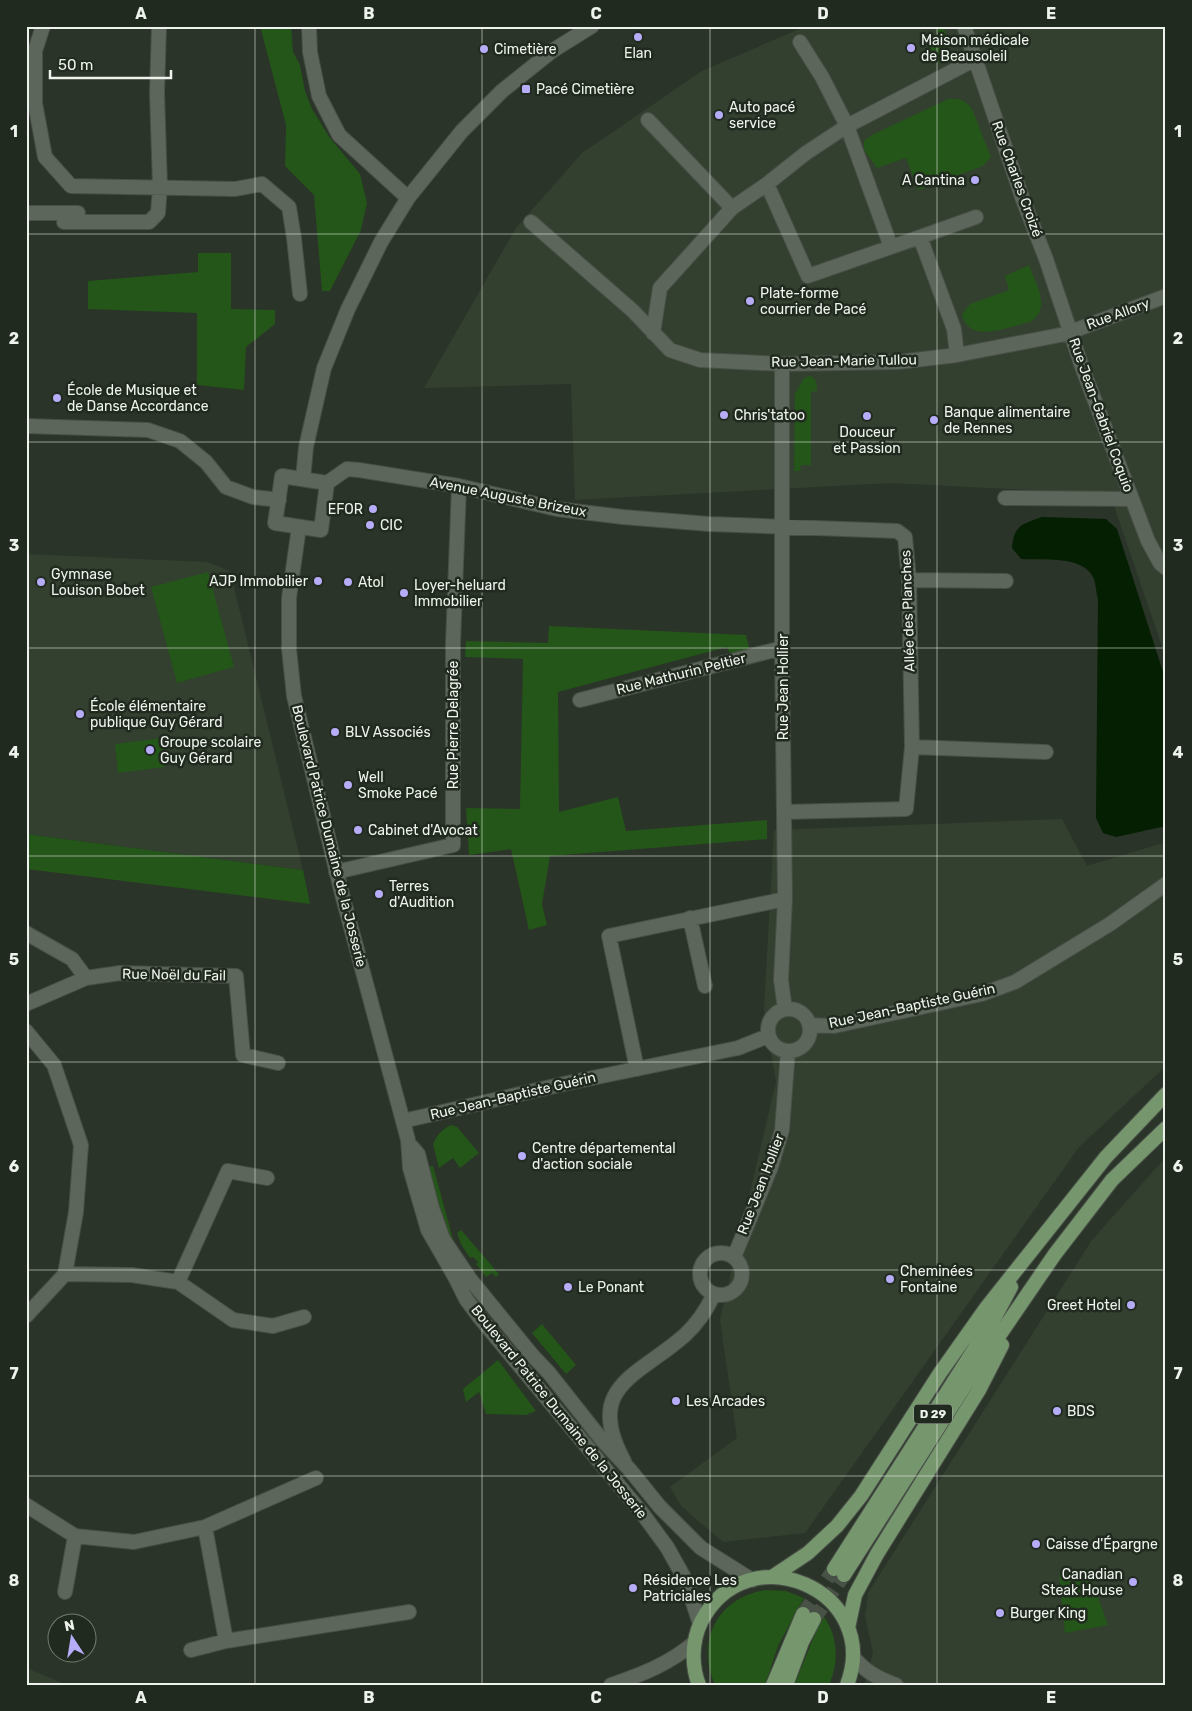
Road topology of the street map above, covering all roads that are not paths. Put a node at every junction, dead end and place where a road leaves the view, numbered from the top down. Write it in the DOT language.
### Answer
graph roads {
  1 [pos="43,26"];
  2 [pos="159,26"];
  3 [pos="309,26"];
  4 [pos="592,26"];
  5 [pos="964,26"];
  6 [pos="800,42"];
  7 [pos="974,60"];
  8 [pos="648,120"];
  9 [pos="847,126"];
  10 [pos="766,184"];
  11 [pos="160,186"];
  12 [pos="408,198"];
  13 [pos="732,208"];
  14 [pos="158,212"];
  15 [pos="26,213"];
  16 [pos="976,217"];
  17 [pos="64,222"];
  18 [pos="531,222"];
  19 [pos="920,237"];
  20 [pos="891,247"];
  21 [pos="300,294"];
  22 [pos="1166,296"];
  23 [pos="1071,331"];
  24 [pos="653,332"];
  25 [pos="957,355"];
  26 [pos="782,364"];
  27 [pos="26,426"];
  28 [pos="303,479"];
  29 [pos="327,482"];
  30 [pos="459,486"];
  31 [pos="1005,498"];
  32 [pos="1132,499"];
  33 [pos="279,500"];
  34 [pos="299,527"];
  35 [pos="784,528"];
  36 [pos="1166,568"];
  37 [pos="909,580"];
  38 [pos="1006,581"];
  39 [pos="782,648"];
  40 [pos="580,700"];
  41 [pos="912,747"];
  42 [pos="1046,752"];
  43 [pos="784,812"];
  44 [pos="336,872"];
  45 [pos="1166,884"];
  46 [pos="785,899"];
  47 [pos="690,918"];
  48 [pos="26,933"];
  49 [pos="86,978"];
  50 [pos="705,986"];
  51 [pos="26,1004"];
  52 [pos="785,1009"];
  53 [pos="809,1025"];
  54 [pos="26,1031"];
  55 [pos="768,1036"];
  56 [pos="788,1051"];
  57 [pos="278,1062"];
  58 [pos="637,1069"];
  59 [pos="1166,1094"];
  60 [pos="403,1121"];
  61 [pos="1166,1128"];
  62 [pos="408,1140"];
  63 [pos="267,1178"];
  64 [pos="1029,1256"];
  65 [pos="734,1257"];
  66 [pos="65,1274"];
  67 [pos="178,1282"];
  68 [pos="714,1294"];
  69 [pos="1024,1300"];
  70 [pos="26,1316"];
  71 [pos="304,1316"];
  72 [pos="630,1470"];
  73 [pos="316,1478"];
  74 [pos="26,1505"];
  75 [pos="205,1527"];
  76 [pos="75,1536"];
  77 [pos="772,1577"];
  78 [pos="752,1580"];
  79 [pos="65,1592"];
  80 [pos="409,1612"];
  81 [pos="700,1624"];
  82 [pos="848,1628"];
  83 [pos="226,1641"];
  84 [pos="695,1642"];
  85 [pos="191,1650"];
  86 [pos="853,1657"];
  87 [pos="611,1685"];
  88 [pos="699,1685"];
  89 [pos="773,1685"];
  90 [pos="786,1685"];
  91 [pos="847,1685"];
  92 [pos="896,1685"];
  1 -- 11 [label="street"];
  2 -- 11 [label="street"];
  3 -- 12 [label="street"];
  4 -- 12 [label="street"];
  5 -- 7 [label="street, Rue Charles Croizé"];
  6 -- 9 [label="street"];
  7 -- 9 [label="street"];
  7 -- 23 [label="street, Rue Charles Croizé"];
  8 -- 13 [label="street"];
  9 -- 10 [label="street"];
  9 -- 20 [label="street"];
  10 -- 13 [label="street"];
  10 -- 20 [label="street"];
  11 -- 14 [label="street"];
  11 -- 21 [label="street"];
  12 -- 28 [label="street"];
  13 -- 24 [label="street"];
  14 -- 15 [label="street"];
  14 -- 17 [label="street"];
  16 -- 19 [label="street"];
  18 -- 24 [label="street, Rue Jean-Marie Tullou"];
  19 -- 20 [label="street"];
  19 -- 25 [label="street"];
  22 -- 23 [label="street, Rue Allory"];
  23 -- 25 [label="street, Rue Jean-Marie Tullou"];
  23 -- 32 [label="street, Rue Jean-Gabriel Coquio"];
  24 -- 26 [label="street, Rue Jean-Marie Tullou"];
  25 -- 26 [label="street, Rue Jean-Marie Tullou"];
  26 -- 35 [label="street, Rue Jean Hollier"];
  27 -- 33 [label="street"];
  28 -- 29 [label="street"];
  28 -- 33 [label="street"];
  29 -- 30 [label="street, Avenue Auguste Brizeux"];
  29 -- 34 [label="street"];
  30 -- 35 [label="street, Avenue Auguste Brizeux"];
  30 -- 44 [label="street, Rue Pierre Delagrée"];
  31 -- 32 [label="street, Rue Jean-Gabriel Coquio"];
  32 -- 36 [label="street, Rue Jean-Gabriel Coquio"];
  33 -- 34 [label="street"];
  34 -- 44 [label="street, Boulevard Patrice Dumaine de la Josserie"];
  35 -- 37 [label="street, Allée des Planches"];
  35 -- 39 [label="street, Rue Jean Hollier"];
  37 -- 38 [label="street"];
  37 -- 41 [label="street, Allée des Planches"];
  39 -- 40 [label="street, Rue Mathurin Peltier"];
  39 -- 43 [label="street, Rue Jean Hollier"];
  41 -- 42 [label="street"];
  41 -- 43 [label="street, Allée des Planches"];
  43 -- 46 [label="street, Rue Jean Hollier"];
  44 -- 60 [label="street, Boulevard Patrice Dumaine de la Josserie"];
  45 -- 53 [label="street, Rue Jean-Baptiste Guérin"];
  46 -- 47 [label="street"];
  46 -- 52 [label="street, Rue Jean Hollier"];
  47 -- 50 [label="street"];
  47 -- 58 [label="street"];
  48 -- 49 [label="street"];
  49 -- 51 [label="street, Rue Noël du Fail"];
  49 -- 57 [label="street, Rue Noël du Fail"];
  52 -- 53 [label="street"];
  52 -- 55 [label="street"];
  53 -- 56 [label="street"];
  54 -- 66 [label="street"];
  55 -- 56 [label="street"];
  55 -- 58 [label="street, Rue Jean-Baptiste Guérin"];
  56 -- 65 [label="street, Rue Jean Hollier"];
  58 -- 60 [label="street, Rue Jean-Baptiste Guérin"];
  59 -- 64 [label="main road, D 29"];
  60 -- 62 [label="street, Boulevard Patrice Dumaine de la Josserie"];
  61 -- 69 [label="main road, D 29"];
  62 -- 72 [label="street, Boulevard Patrice Dumaine de la Josserie"];
  62 -- 81 [label="street, Boulevard Patrice Dumaine de la Josserie"];
  63 -- 67 [label="street"];
  64 -- 69 [label="main road, D 29"];
  64 -- 77 [label="main road"];
  65 -- 68 [label="street"];
  65 -- 68 [label="street"];
  66 -- 67 [label="street"];
  66 -- 70 [label="street"];
  67 -- 71 [label="street"];
  68 -- 72 [label="street"];
  69 -- 82 [label="main road"];
  72 -- 78 [label="street, Boulevard Patrice Dumaine de la Josserie"];
  73 -- 75 [label="street"];
  74 -- 76 [label="street"];
  75 -- 76 [label="street"];
  75 -- 83 [label="street"];
  76 -- 79 [label="street"];
  77 -- 78 [label="main road"];
  77 -- 82 [label="main road"];
  78 -- 81 [label="main road"];
  80 -- 83 [label="street"];
  81 -- 84 [label="main road"];
  82 -- 86 [label="main road"];
  83 -- 85 [label="street"];
  84 -- 87 [label="street"];
  84 -- 88 [label="main road"];
  86 -- 91 [label="main road"];
  86 -- 92 [label="street"];
  89 -- 90 [label="main road"];
}
